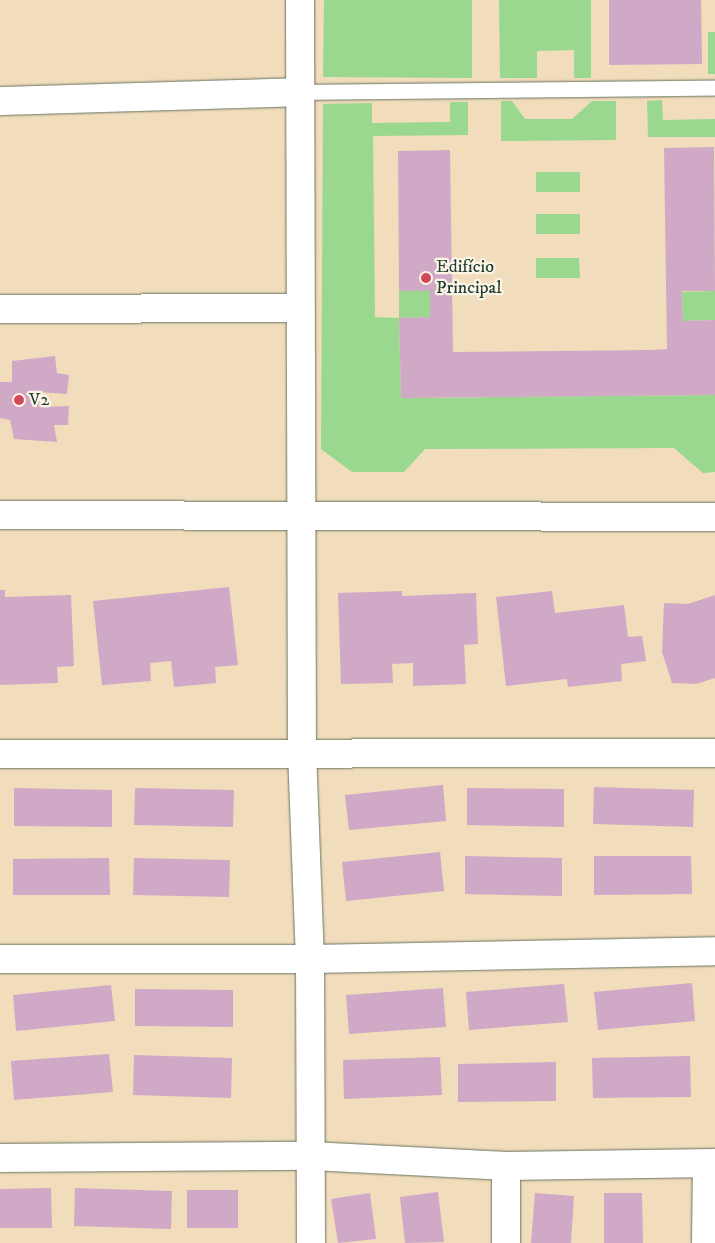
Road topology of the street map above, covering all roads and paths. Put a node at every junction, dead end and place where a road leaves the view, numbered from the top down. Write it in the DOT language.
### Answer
graph roads {
  1 [pos="300,0"];
  2 [pos="715,88"];
  3 [pos="300,92"];
  4 [pos="0,102"];
  5 [pos="300,308"];
  6 [pos="0,309"];
  7 [pos="0,515"];
  8 [pos="301,515"];
  9 [pos="715,517"];
  10 [pos="302,752"];
  11 [pos="715,753"];
  12 [pos="0,754"];
  13 [pos="715,951"];
  14 [pos="0,959"];
  15 [pos="310,959"];
  16 [pos="312,1156"];
  17 [pos="0,1158"];
  18 [pos="711,1163"];
  19 [pos="506,1166"];
  20 [pos="311,1243"];
  21 [pos="506,1243"];
  22 [pos="706,1243"];
  1 -- 3 [label="street"];
  2 -- 3 [label="lane"];
  3 -- 4 [label="street"];
  3 -- 5 [label="street"];
  5 -- 6 [label="street"];
  5 -- 8 [label="street"];
  7 -- 8 [label="street"];
  8 -- 9 [label="street"];
  8 -- 10 [label="street"];
  10 -- 11 [label="street"];
  10 -- 12 [label="street"];
  10 -- 15 [label="street"];
  13 -- 15 [label="street"];
  14 -- 15 [label="street"];
  15 -- 16 [label="street"];
  16 -- 17 [label="street"];
  16 -- 19 [label="street"];
  16 -- 20 [label="street"];
  18 -- 19 [label="street"];
  18 -- 22 [label="street"];
  19 -- 21 [label="street"];
}
